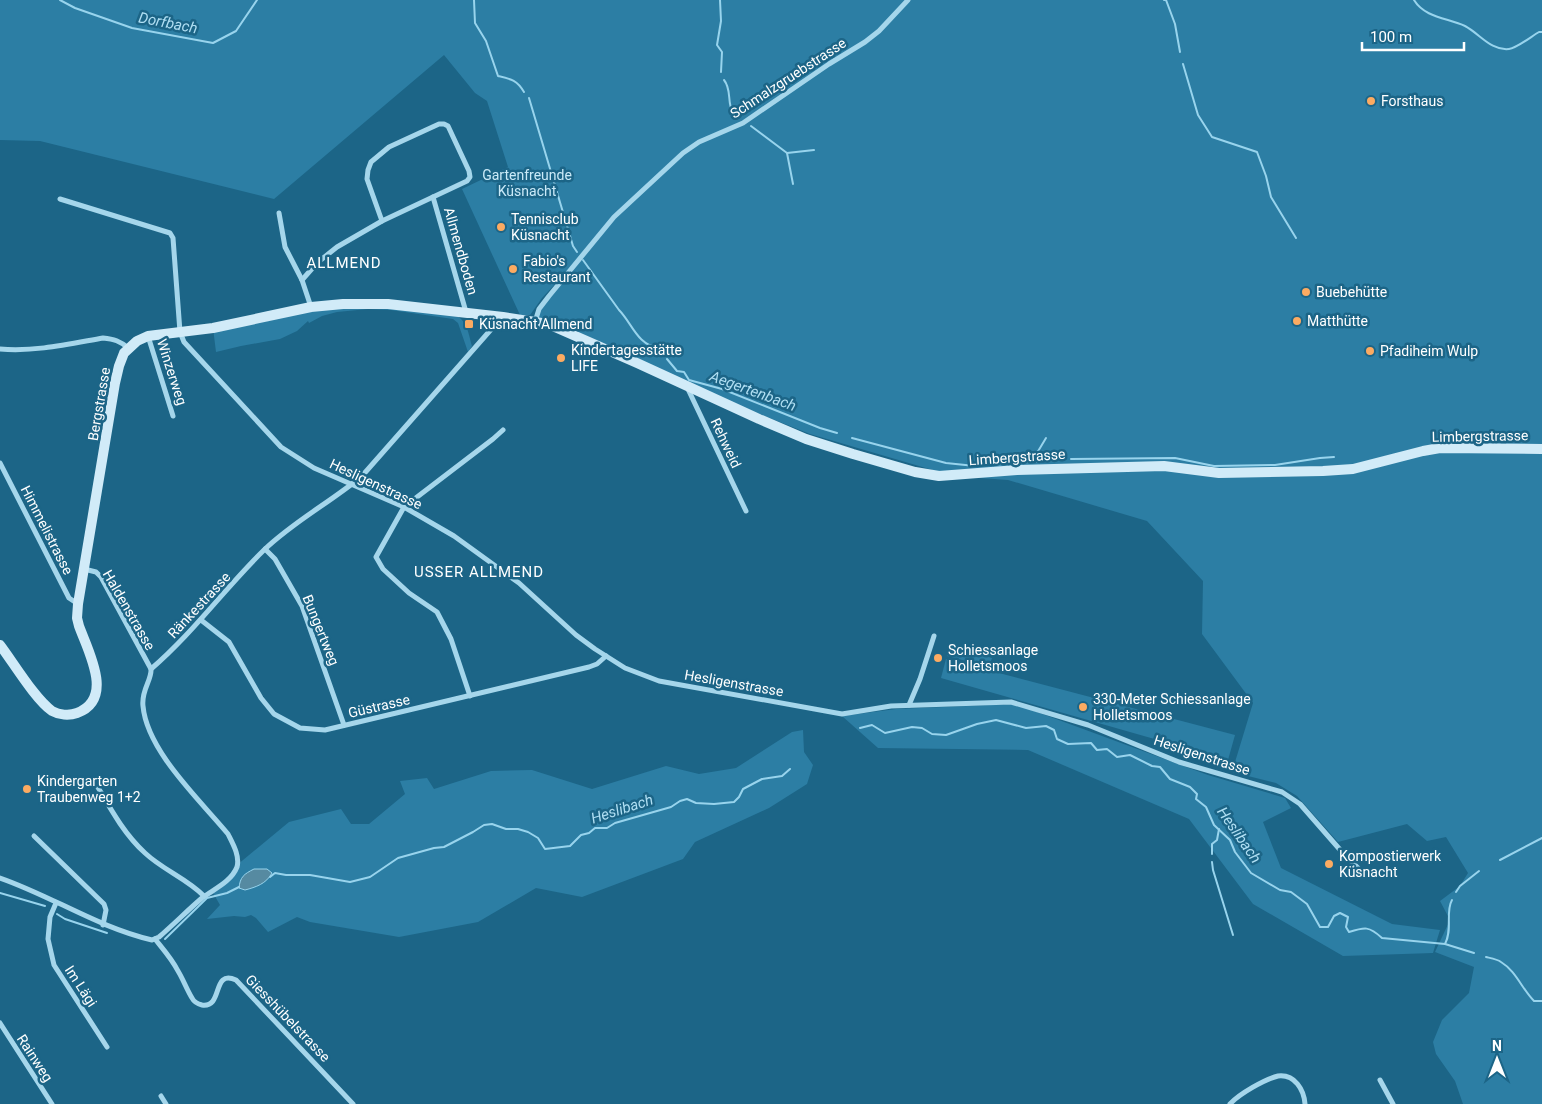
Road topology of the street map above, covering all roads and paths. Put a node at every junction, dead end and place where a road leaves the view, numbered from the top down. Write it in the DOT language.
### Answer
graph roads {
  1 [pos="908,0"];
  2 [pos="433,197"];
  3 [pos="60,199"];
  4 [pos="279,213"];
  5 [pos="382,221"];
  6 [pos="302,280"];
  7 [pos="311,307"];
  8 [pos="466,312"];
  9 [pos="503,317"];
  10 [pos="535,322"];
  11 [pos="180,332"];
  12 [pos="148,336"];
  13 [pos="128,348"];
  14 [pos="0,350"];
  15 [pos="686,385"];
  16 [pos="173,416"];
  17 [pos="503,430"];
  18 [pos="1542,449"];
  19 [pos="0,463"];
  20 [pos="353,484"];
  21 [pos="404,507"];
  22 [pos="746,511"];
  23 [pos="265,549"];
  24 [pos="84,569"];
  25 [pos="78,604"];
  26 [pos="201,620"];
  27 [pos="934,636"];
  28 [pos="0,644"];
  29 [pos="606,656"];
  30 [pos="151,669"];
  31 [pos="470,696"];
  32 [pos="909,705"];
  33 [pos="344,725"];
  34 [pos="96,784"];
  35 [pos="34,836"];
  36 [pos="1358,868"];
  37 [pos="0,878"];
  38 [pos="204,896"];
  39 [pos="56,903"];
  40 [pos="103,924"];
  41 [pos="155,939"];
  42 [pos="0,1023"];
  43 [pos="108,1047"];
  44 [pos="1380,1080"];
  45 [pos="161,1096"];
  46 [pos="52,1104"];
  47 [pos="166,1104"];
  48 [pos="353,1104"];
  49 [pos="1230,1104"];
  50 [pos="1305,1104"];
  51 [pos="1393,1104"];
  1 -- 10 [label="street, Schmalzgruebstrasse"];
  2 -- 5 [label="street, Allmendboden"];
  2 -- 5 [label="street, Allmendboden"];
  2 -- 8 [label="street, Allmendboden"];
  3 -- 11 [label="street"];
  4 -- 6 [label="street"];
  5 -- 6 [label="street, Allmendboden"];
  6 -- 7 [label="street"];
  7 -- 8 [label="street"];
  7 -- 11 [label="street"];
  8 -- 9 [label="street"];
  9 -- 10 [label="street, Limbergstrasse"];
  9 -- 20 [label="street, Ränkestrasse"];
  10 -- 15 [label="street, Limbergstrasse"];
  11 -- 12 [label="street"];
  11 -- 20 [label="street, Hesligenstrasse"];
  12 -- 13 [label="street"];
  12 -- 16 [label="street, Winzerweg"];
  13 -- 14 [label="street"];
  13 -- 24 [label="street, Bergstrasse"];
  15 -- 18 [label="street, Limbergstrasse"];
  15 -- 22 [label="street, Rehweid"];
  17 -- 21 [label="street"];
  19 -- 25 [label="street, Himmelistrasse"];
  20 -- 21 [label="street, Hesligenstrasse"];
  20 -- 23 [label="street, Ränkestrasse"];
  21 -- 29 [label="street, Hesligenstrasse"];
  21 -- 31 [label="street"];
  23 -- 26 [label="street, Ränkestrasse"];
  23 -- 33 [label="street, Bungertweg"];
  24 -- 25 [label="street, Bergstrasse"];
  24 -- 30 [label="street, Haldenstrasse"];
  25 -- 28 [label="street, Bergstrasse"];
  26 -- 30 [label="street, Ränkestrasse"];
  26 -- 33 [label="street, Güstrasse"];
  27 -- 32 [label="street"];
  29 -- 31 [label="street, Güstrasse"];
  29 -- 32 [label="street, Hesligenstrasse"];
  30 -- 38 [label="street"];
  31 -- 33 [label="street, Güstrasse"];
  32 -- 36 [label="street, Hesligenstrasse"];
  34 -- 38 [label="street"];
  35 -- 40 [label="street"];
  37 -- 39 [label="street"];
  38 -- 41 [label="street"];
  39 -- 40 [label="street"];
  39 -- 43 [label="street, Im Lägi"];
  40 -- 41 [label="street"];
  41 -- 48 [label="street, Giesshübelstrasse"];
  42 -- 46 [label="street, Rainweg"];
  44 -- 51 [label="street"];
  45 -- 47 [label="street"];
  49 -- 50 [label="street"];
}
